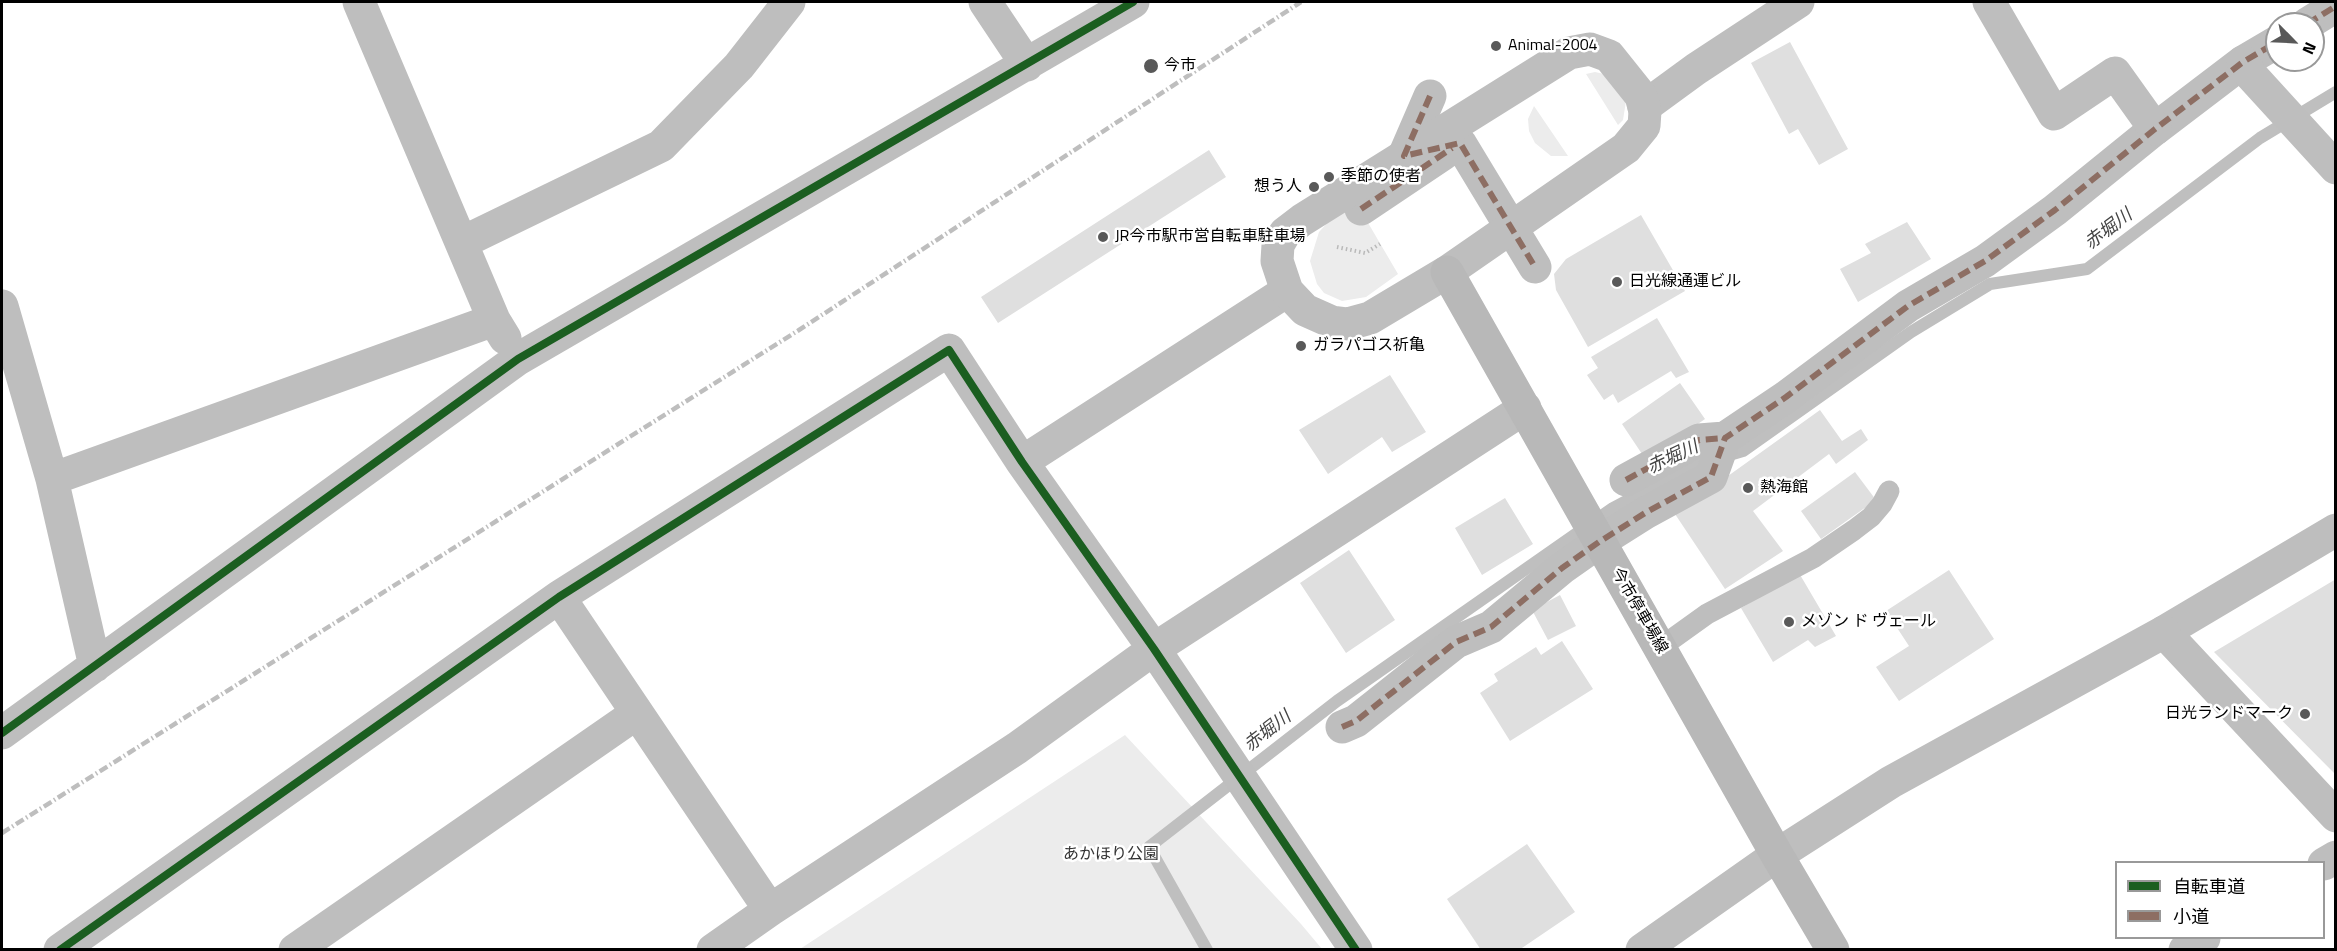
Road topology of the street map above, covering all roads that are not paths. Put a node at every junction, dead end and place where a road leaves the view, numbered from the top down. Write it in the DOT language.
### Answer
graph roads {
  1 [pos="359,2"];
  2 [pos="789,2"];
  3 [pos="986,2"];
  4 [pos="1133,2"];
  5 [pos="1798,2"];
  6 [pos="1989,2"];
  7 [pos="1761,14"];
  8 [pos="2265,49"];
  9 [pos="2243,62"];
  10 [pos="1027,65"];
  11 [pos="1430,96"];
  12 [pos="1644,107"];
  13 [pos="2155,129"];
  14 [pos="1460,143"];
  15 [pos="1404,156"];
  16 [pos="2336,168"];
  17 [pos="1361,209"];
  18 [pos="1511,227"];
  19 [pos="463,242"];
  20 [pos="1535,267"];
  21 [pos="1447,272"];
  22 [pos="1287,291"];
  23 [pos="2,306"];
  24 [pos="494,320"];
  25 [pos="518,359"];
  26 [pos="1525,408"];
  27 [pos="1724,439"];
  28 [pos="1022,462"];
  29 [pos="52,479"];
  30 [pos="1626,480"];
  31 [pos="1889,491"];
  32 [pos="2336,530"];
  33 [pos="1599,540"];
  34 [pos="559,597"];
  35 [pos="2164,632"];
  36 [pos="1661,647"];
  37 [pos="1154,649"];
  38 [pos="95,666"];
  39 [pos="638,713"];
  40 [pos="1342,727"];
  41 [pos="2,733"];
  42 [pos="2336,816"];
  43 [pos="1777,855"];
  44 [pos="770,910"];
  45 [pos="2202,939"];
  46 [pos="60,950"];
  47 [pos="295,950"];
  48 [pos="713,950"];
  49 [pos="1356,950"];
  50 [pos="1642,950"];
  51 [pos="1833,950"];
  52 [pos="2185,950"];
  1 -- 19 [label="street"];
  2 -- 19 [label="street"];
  3 -- 10 [label="street"];
  4 -- 10 [label="street"];
  5 -- 7 [label="street"];
  6 -- 13 [label="street"];
  7 -- 12 [label="street"];
  8 -- 9 [label="street"];
  9 -- 13 [label="street"];
  9 -- 16 [label="street"];
  10 -- 25 [label="street"];
  11 -- 15 [label="street"];
  12 -- 15 [label="street"];
  12 -- 18 [label="street"];
  13 -- 27 [label="street"];
  14 -- 15 [label="street"];
  14 -- 17 [label="street"];
  14 -- 18 [label="street"];
  15 -- 22 [label="street"];
  18 -- 20 [label="street"];
  18 -- 21 [label="street"];
  19 -- 24 [label="street"];
  21 -- 22 [label="street"];
  21 -- 26 [label="main road, 今市停車場線"];
  22 -- 28 [label="street"];
  23 -- 29 [label="street"];
  24 -- 25 [label="street"];
  24 -- 29 [label="street"];
  25 -- 38 [label="street"];
  26 -- 33 [label="main road, 今市停車場線"];
  26 -- 37 [label="street"];
  27 -- 30 [label="street"];
  27 -- 33 [label="street"];
  28 -- 34 [label="street"];
  28 -- 37 [label="street"];
  29 -- 38 [label="street"];
  31 -- 36 [label="lane"];
  32 -- 35 [label="street"];
  33 -- 36 [label="main road, 今市停車場線"];
  33 -- 40 [label="street"];
  34 -- 39 [label="street"];
  34 -- 46 [label="street"];
  35 -- 42 [label="street"];
  35 -- 43 [label="street"];
  36 -- 43 [label="main road, 今市停車場線"];
  37 -- 44 [label="street"];
  37 -- 49 [label="street"];
  38 -- 41 [label="street"];
  39 -- 44 [label="street"];
  39 -- 47 [label="street"];
  43 -- 50 [label="street"];
  43 -- 51 [label="main road, 今市停車場線"];
  44 -- 48 [label="street"];
  45 -- 52 [label="street"];
}
